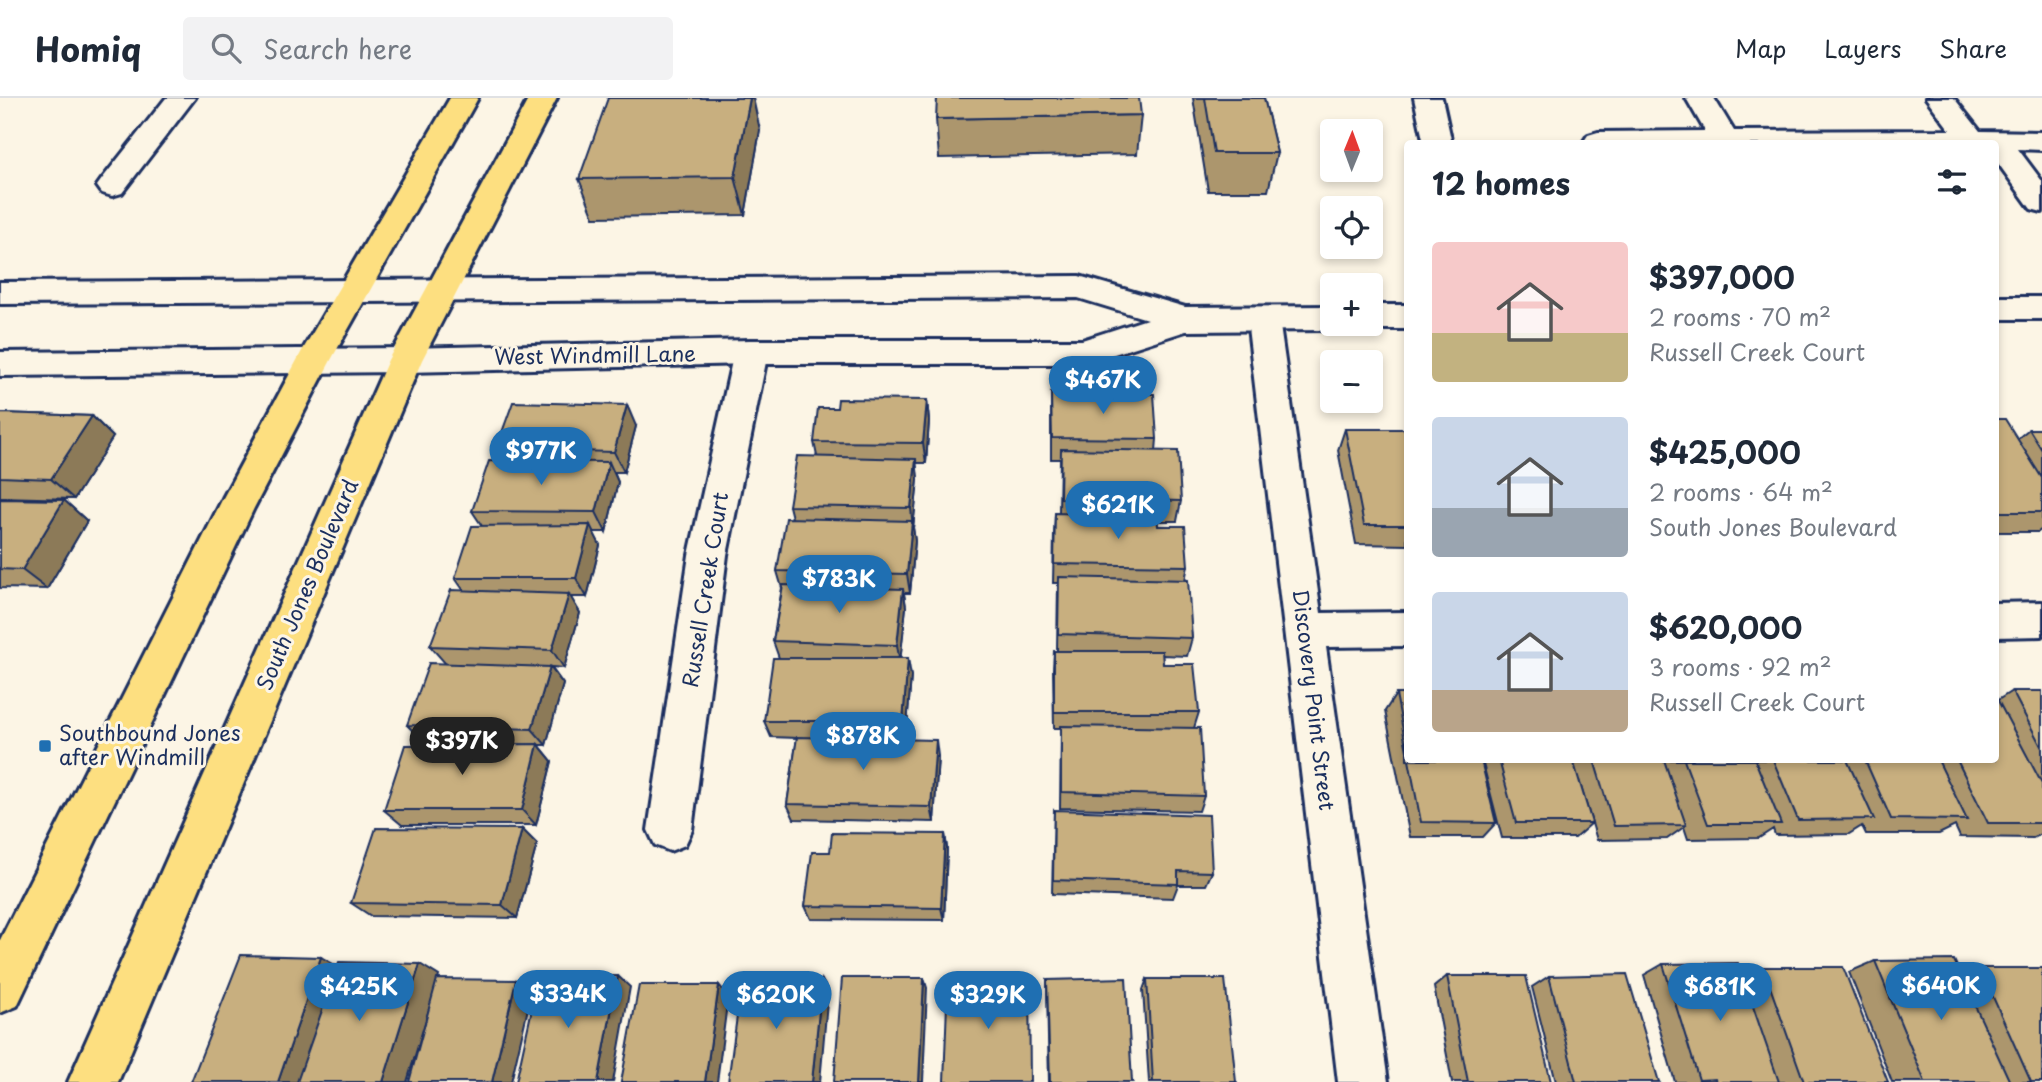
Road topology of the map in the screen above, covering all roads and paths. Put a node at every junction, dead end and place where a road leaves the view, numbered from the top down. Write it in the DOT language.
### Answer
graph roads {
  1 [pos="181,98"];
  2 [pos="464,98"];
  3 [pos="543,98"];
  4 [pos="1428,98"];
  5 [pos="1700,98"];
  6 [pos="1940,98"];
  7 [pos="1437,140"];
  8 [pos="1725,140"];
  9 [pos="1984,140"];
  10 [pos="1999,140"];
  11 [pos="2042,141"];
  12 [pos="1999,156"];
  13 [pos="112,186"];
  14 [pos="2042,202"];
  15 [pos="355,289"];
  16 [pos="441,290"];
  17 [pos="0,293"];
  18 [pos="2042,308"];
  19 [pos="1999,309"];
  20 [pos="1383,317"];
  21 [pos="1404,317"];
  22 [pos="1320,318"];
  23 [pos="1185,319"];
  24 [pos="1263,319"];
  25 [pos="751,352"];
  26 [pos="313,360"];
  27 [pos="405,360"];
  28 [pos="0,364"];
  29 [pos="2042,619"];
  30 [pos="1999,620"];
  31 [pos="1404,629"];
  32 [pos="1304,630"];
  33 [pos="670,830"];
  34 [pos="0,989"];
  35 [pos="93,1082"];
  36 [pos="1363,1082"];
  1 -- 13 [label="street"];
  2 -- 15 [label="main road"];
  3 -- 16 [label="main road, South Jones Boulevard"];
  4 -- 7 [label="street"];
  5 -- 8 [label="street"];
  6 -- 9 [label="street"];
  8 -- 9 [label="street"];
  10 -- 11 [label="street"];
  12 -- 14 [label="street"];
  15 -- 16 [label="street, West Windmill Lane"];
  15 -- 17 [label="street, West Windmill Lane"];
  15 -- 26 [label="main road"];
  16 -- 23 [label="street, West Windmill Lane"];
  16 -- 27 [label="main road, South Jones Boulevard"];
  18 -- 19 [label="street"];
  20 -- 21 [label="street"];
  22 -- 24 [label="street, West Windmill Lane"];
  23 -- 24 [label="street, West Windmill Lane"];
  23 -- 25 [label="street, West Windmill Lane"];
  24 -- 32 [label="street, Discovery Point Street"];
  25 -- 27 [label="street, West Windmill Lane"];
  25 -- 33 [label="street, Russell Creek Court"];
  26 -- 27 [label="street, West Windmill Lane"];
  26 -- 28 [label="street, West Windmill Lane"];
  26 -- 34 [label="main road"];
  27 -- 35 [label="main road, South Jones Boulevard"];
  29 -- 30 [label="street"];
  31 -- 32 [label="street"];
  32 -- 36 [label="street, Discovery Point Street"];
}
